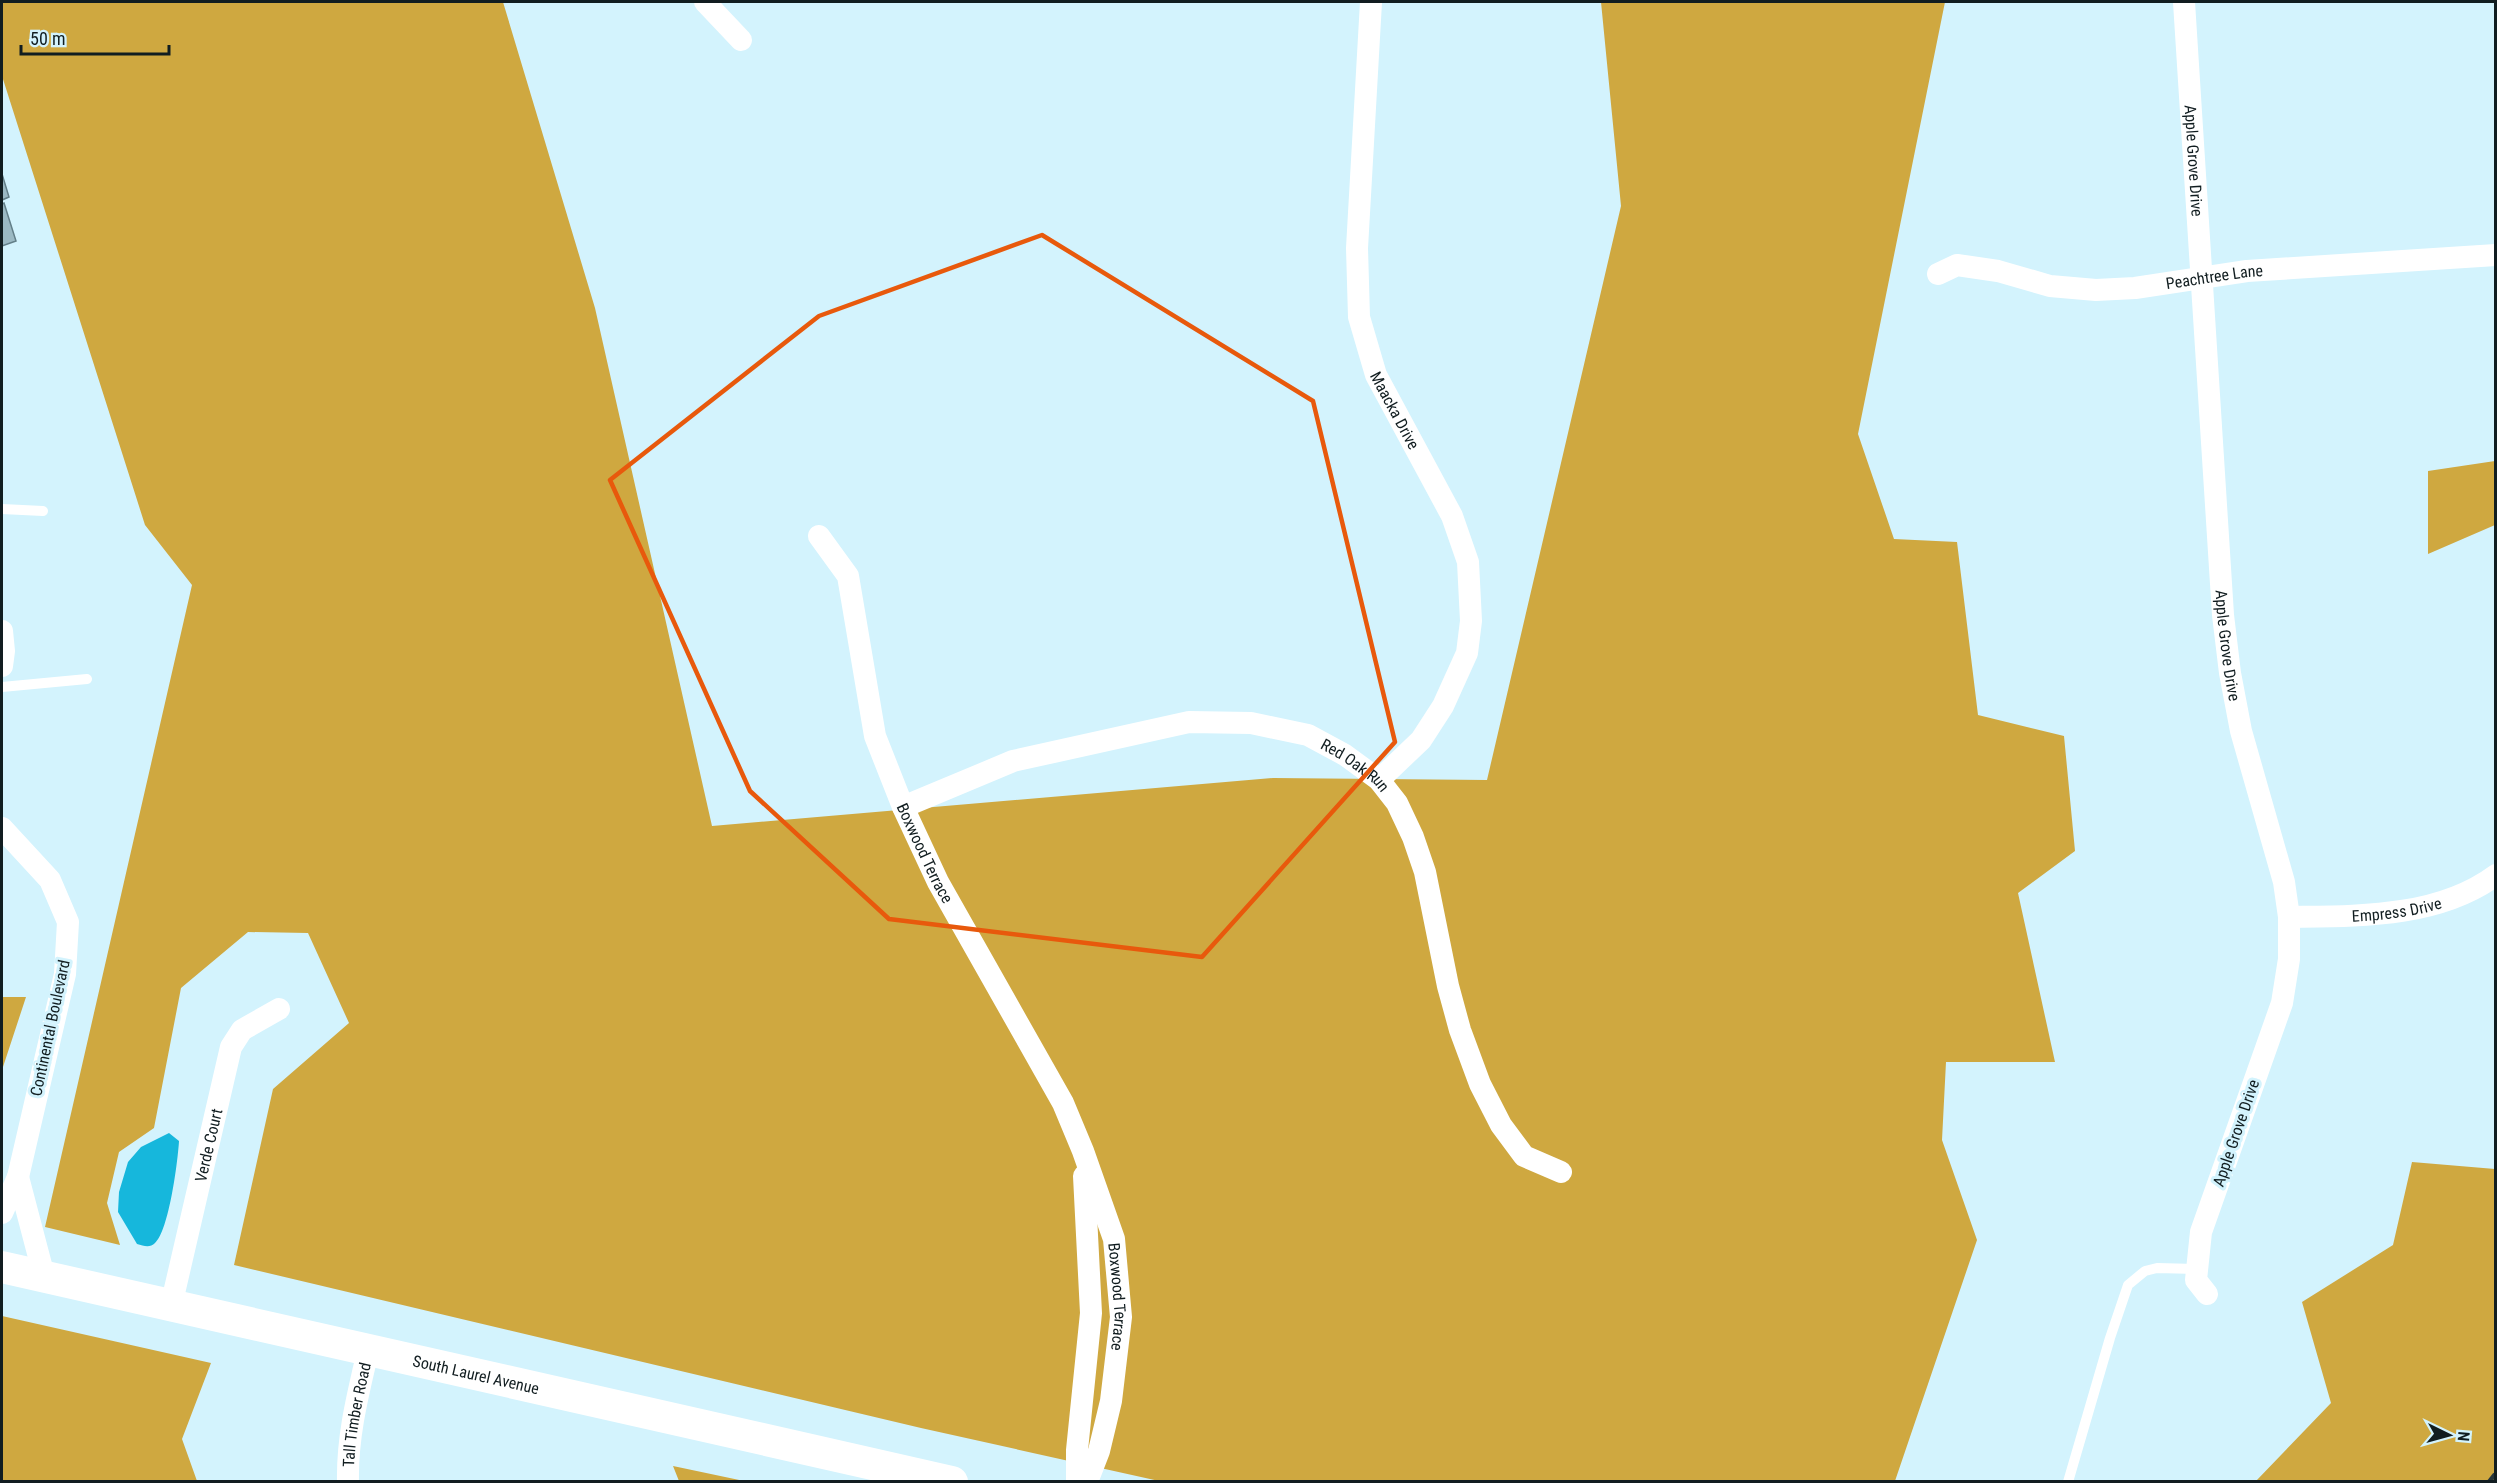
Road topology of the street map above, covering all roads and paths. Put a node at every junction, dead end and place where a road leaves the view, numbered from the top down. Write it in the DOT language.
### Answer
graph roads {
  1 [pos="705,2"];
  2 [pos="1371,2"];
  3 [pos="2184,2"];
  4 [pos="741,40"];
  5 [pos="2496,255"];
  6 [pos="1938,274"];
  7 [pos="2202,278"];
  8 [pos="2,509"];
  9 [pos="43,511"];
  10 [pos="819,536"];
  11 [pos="2,631"];
  12 [pos="2,666"];
  13 [pos="87,680"];
  14 [pos="2,687"];
  15 [pos="1379,780"];
  16 [pos="903,807"];
  17 [pos="2,828"];
  18 [pos="2496,875"];
  19 [pos="2289,917"];
  20 [pos="279,1009"];
  21 [pos="1083,1151"];
  22 [pos="1561,1172"];
  23 [pos="18,1177"];
  24 [pos="2,1213"];
  25 [pos="2,1266"];
  26 [pos="2196,1269"];
  27 [pos="44,1276"];
  28 [pos="2207,1294"];
  29 [pos="171,1306"];
  30 [pos="368,1351"];
  31 [pos="348,1482"];
  32 [pos="952,1482"];
  33 [pos="1077,1482"];
  34 [pos="1087,1482"];
  35 [pos="2068,1482"];
  1 -- 4 [label="street"];
  2 -- 15 [label="street, Maacka Drive"];
  3 -- 7 [label="street, Apple Grove Drive"];
  5 -- 7 [label="street, Peachtree Lane"];
  6 -- 7 [label="street, Peachtree Lane"];
  7 -- 19 [label="street, Apple Grove Drive"];
  8 -- 9 [label="lane"];
  10 -- 16 [label="street, Boxwood Terrace"];
  11 -- 12 [label="street"];
  13 -- 14 [label="lane"];
  15 -- 16 [label="street, Red Oak Run"];
  15 -- 22 [label="street, Red Oak Run"];
  16 -- 21 [label="street, Boxwood Terrace"];
  17 -- 23 [label="street, Continental Boulevard"];
  18 -- 19 [label="street, Empress Drive"];
  19 -- 26 [label="street, Apple Grove Drive"];
  20 -- 29 [label="street, Verde Court"];
  21 -- 33 [label="street, Boxwood Terrace"];
  21 -- 34 [label="street, Boxwood Terrace"];
  23 -- 24 [label="street, Continental Boulevard"];
  23 -- 27 [label="street, Continental Boulevard"];
  25 -- 27 [label="main road, South Laurel Avenue"];
  26 -- 28 [label="street"];
  26 -- 35 [label="lane"];
  27 -- 29 [label="main road, South Laurel Avenue"];
  29 -- 30 [label="main road, South Laurel Avenue"];
  30 -- 31 [label="street, Tall Timber Road"];
  30 -- 32 [label="main road, South Laurel Avenue"];
}
